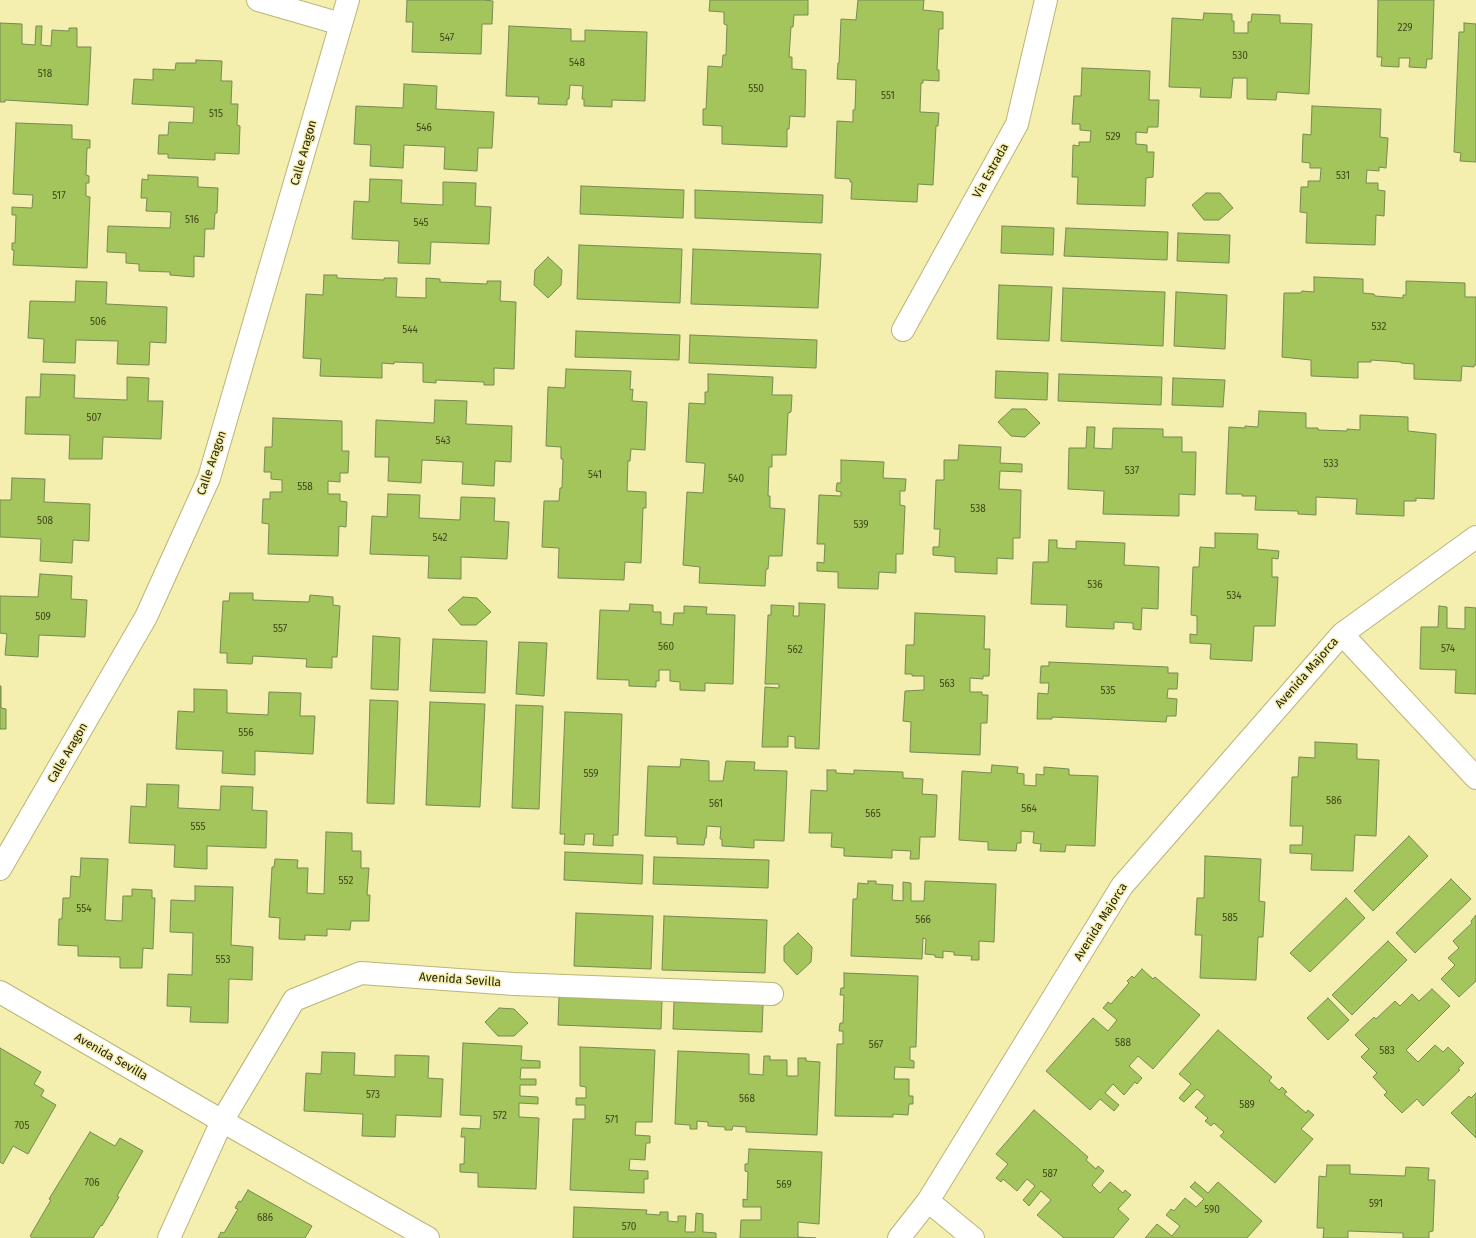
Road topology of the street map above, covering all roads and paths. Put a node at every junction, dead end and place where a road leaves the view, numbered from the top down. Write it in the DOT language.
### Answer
graph roads {
  1 [pos="258,0"];
  2 [pos="348,0"];
  3 [pos="1046,0"];
  4 [pos="341,24"];
  5 [pos="903,330"];
  6 [pos="1476,536"];
  7 [pos="1342,634"];
  8 [pos="1476,778"];
  9 [pos="0,869"];
  10 [pos="0,992"];
  11 [pos="772,994"];
  12 [pos="222,1121"];
  13 [pos="928,1201"];
  14 [pos="169,1238"];
  15 [pos="428,1238"];
  16 [pos="899,1238"];
  17 [pos="973,1238"];
  1 -- 4 [label="street"];
  2 -- 4 [label="street, Calle Aragon"];
  3 -- 5 [label="street, Via Estrada"];
  4 -- 9 [label="street, Calle Aragon"];
  6 -- 7 [label="street, Avenida Majorca"];
  7 -- 8 [label="street, Avenida Majorca"];
  7 -- 13 [label="street, Avenida Majorca"];
  10 -- 12 [label="street, Avenida Sevilla"];
  11 -- 12 [label="street, Avenida Sevilla"];
  12 -- 14 [label="street, Avenida Sevilla"];
  12 -- 15 [label="street, Avenida Sevilla"];
  13 -- 16 [label="street, Avenida Majorca"];
  13 -- 17 [label="street"];
}
